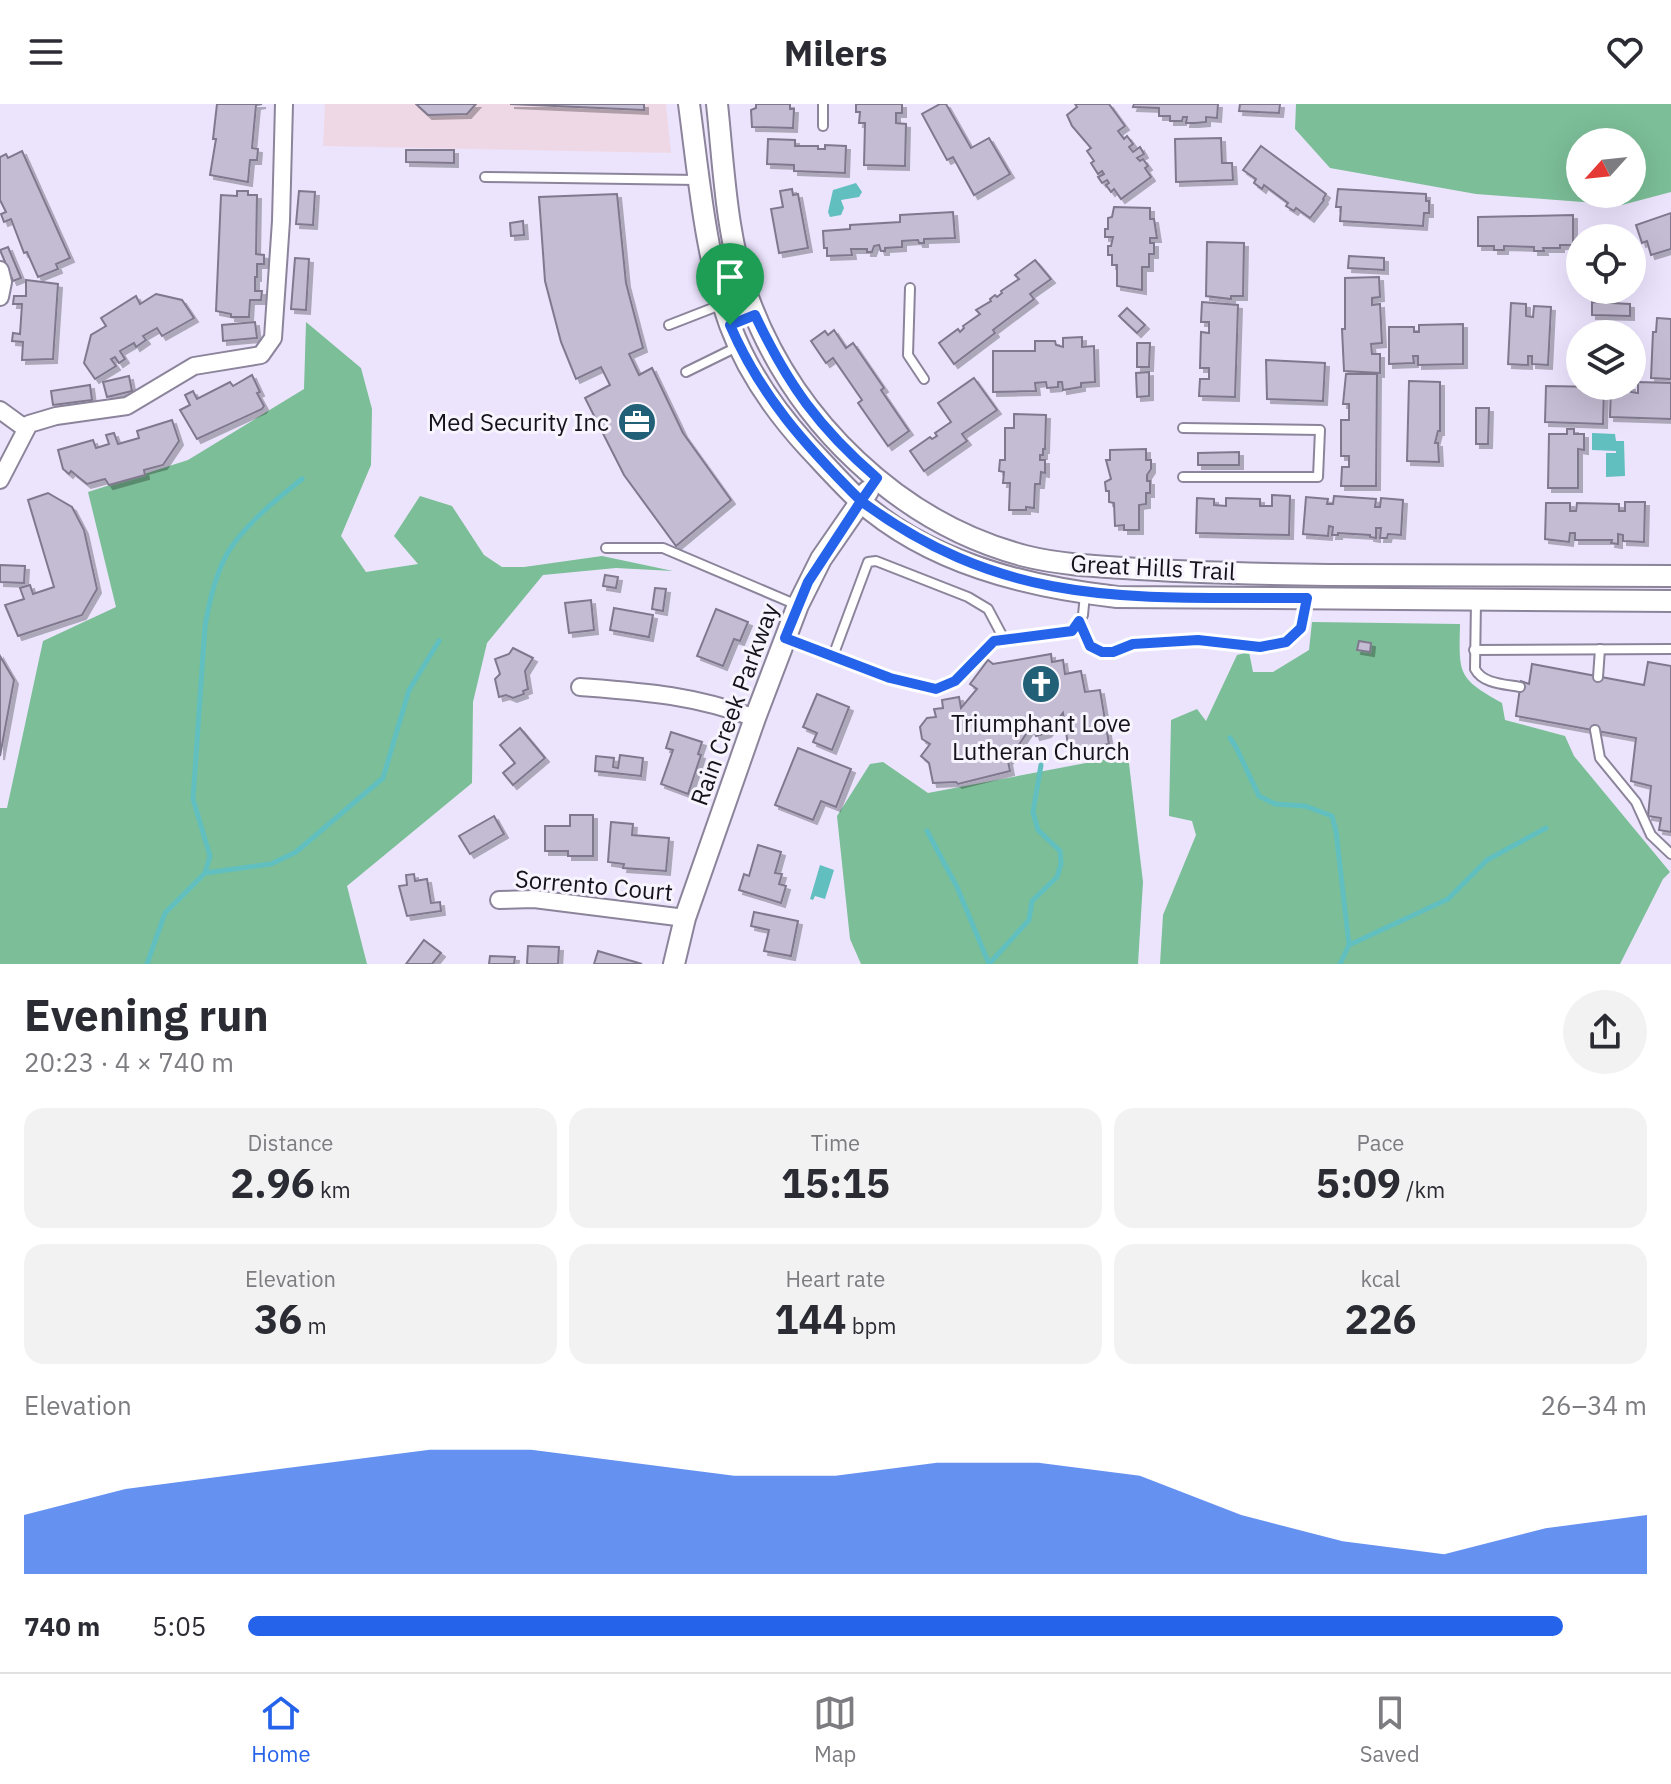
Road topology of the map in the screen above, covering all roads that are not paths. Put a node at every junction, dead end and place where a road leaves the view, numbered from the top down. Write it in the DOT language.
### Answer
graph roads {
  1 [pos="284,104"];
  2 [pos="689,104"];
  3 [pos="717,104"];
  4 [pos="823,104"];
  5 [pos="823,126"];
  6 [pos="485,177"];
  7 [pos="699,180"];
  8 [pos="0,270"];
  9 [pos="910,288"];
  10 [pos="0,297"];
  11 [pos="724,304"];
  12 [pos="755,315"];
  13 [pos="669,325"];
  14 [pos="730,325"];
  15 [pos="739,346"];
  16 [pos="686,372"];
  17 [pos="924,379"];
  18 [pos="0,410"];
  19 [pos="1183,428"];
  20 [pos="26,429"];
  21 [pos="1183,477"];
  22 [pos="877,478"];
  23 [pos="0,480"];
  24 [pos="861,501"];
  25 [pos="606,548"];
  26 [pos="1671,576"];
  27 [pos="1085,593"];
  28 [pos="1307,598"];
  29 [pos="1476,599"];
  30 [pos="1671,601"];
  31 [pos="798,605"];
  32 [pos="1079,621"];
  33 [pos="785,638"];
  34 [pos="1004,639"];
  35 [pos="1600,649"];
  36 [pos="1671,649"];
  37 [pos="1474,650"];
  38 [pos="833,656"];
  39 [pos="1598,677"];
  40 [pos="580,687"];
  41 [pos="1520,687"];
  42 [pos="755,718"];
  43 [pos="1595,730"];
  44 [pos="1671,854"];
  45 [pos="499,900"];
  46 [pos="685,918"];
  47 [pos="674,964"];
  1 -- 20 [label="street"];
  2 -- 7 [label="street, Great Hills Trail"];
  3 -- 12 [label="street, Great Hills Trail"];
  4 -- 5 [label="lane"];
  6 -- 7 [label="lane"];
  7 -- 11 [label="street, Great Hills Trail"];
  8 -- 10 [label="street"];
  9 -- 17 [label="lane"];
  11 -- 13 [label="lane"];
  11 -- 14 [label="street, Great Hills Trail"];
  12 -- 14 [label="street"];
  12 -- 22 [label="street, Great Hills Trail"];
  14 -- 15 [label="street, Great Hills Trail"];
  15 -- 16 [label="lane"];
  15 -- 24 [label="street, Great Hills Trail"];
  18 -- 20 [label="street"];
  19 -- 21 [label="lane"];
  20 -- 23 [label="street"];
  22 -- 24 [label="street, Rain Creek Parkway"];
  22 -- 26 [label="street, Great Hills Trail"];
  24 -- 27 [label="street, Great Hills Trail"];
  24 -- 31 [label="street, Rain Creek Parkway"];
  25 -- 31 [label="lane"];
  27 -- 28 [label="street, Great Hills Trail"];
  27 -- 32 [label="lane"];
  28 -- 29 [label="street, Great Hills Trail"];
  28 -- 32 [label="lane"];
  29 -- 30 [label="street, Great Hills Trail"];
  29 -- 37 [label="lane"];
  31 -- 33 [label="street, Rain Creek Parkway"];
  32 -- 34 [label="lane"];
  33 -- 38 [label="lane"];
  33 -- 42 [label="street, Rain Creek Parkway"];
  34 -- 38 [label="lane"];
  34 -- 38 [label="lane"];
  35 -- 36 [label="lane"];
  35 -- 37 [label="lane"];
  35 -- 39 [label="lane"];
  37 -- 41 [label="lane"];
  40 -- 42 [label="street"];
  42 -- 46 [label="street, Rain Creek Parkway"];
  43 -- 44 [label="lane"];
  45 -- 46 [label="street, Sorrento Court"];
  46 -- 47 [label="street, Rain Creek Parkway"];
}
